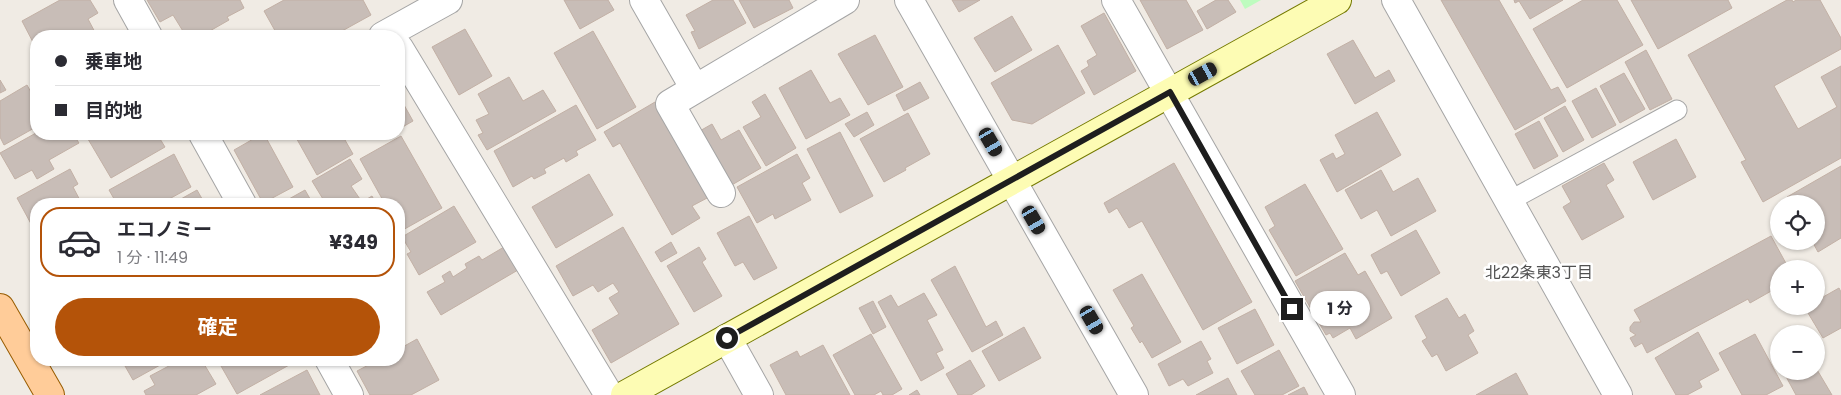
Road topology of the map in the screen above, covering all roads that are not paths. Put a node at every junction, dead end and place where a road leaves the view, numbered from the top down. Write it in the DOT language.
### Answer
graph roads {
  1 [pos="128,0"];
  2 [pos="448,0"];
  3 [pos="644,0"];
  4 [pos="845,0"];
  5 [pos="909,0"];
  6 [pos="1116,0"];
  7 [pos="1337,0"];
  8 [pos="1396,0"];
  9 [pos="145,30"];
  10 [pos="403,30"];
  11 [pos="405,61"];
  12 [pos="695,89"];
  13 [pos="1170,92"];
  14 [pos="1677,110"];
  15 [pos="209,140"];
  16 [pos="1012,180"];
  17 [pos="721,193"];
  18 [pos="239,198"];
  19 [pos="1508,201"];
  20 [pos="0,308"];
  21 [pos="727,338"];
  22 [pos="30,360"];
  23 [pos="33,366"];
  24 [pos="333,366"];
  25 [pos="1126,392"];
  26 [pos="50,395"];
  27 [pos="349,395"];
  28 [pos="609,395"];
  29 [pos="625,395"];
  30 [pos="759,395"];
  31 [pos="1341,395"];
  32 [pos="1618,395"];
  1 -- 9 [label="street"];
  2 -- 10 [label="street"];
  3 -- 12 [label="street"];
  4 -- 12 [label="street"];
  5 -- 16 [label="street"];
  6 -- 13 [label="street"];
  7 -- 13 [label="street"];
  8 -- 19 [label="street"];
  11 -- 28 [label="street"];
  12 -- 17 [label="street"];
  13 -- 16 [label="street"];
  13 -- 31 [label="street"];
  14 -- 19 [label="lane"];
  15 -- 18 [label="street"];
  16 -- 21 [label="street"];
  16 -- 25 [label="street"];
  19 -- 32 [label="street"];
  20 -- 22 [label="main road"];
  21 -- 29 [label="street"];
  21 -- 30 [label="street"];
  23 -- 26 [label="main road"];
  24 -- 27 [label="street"];
}
